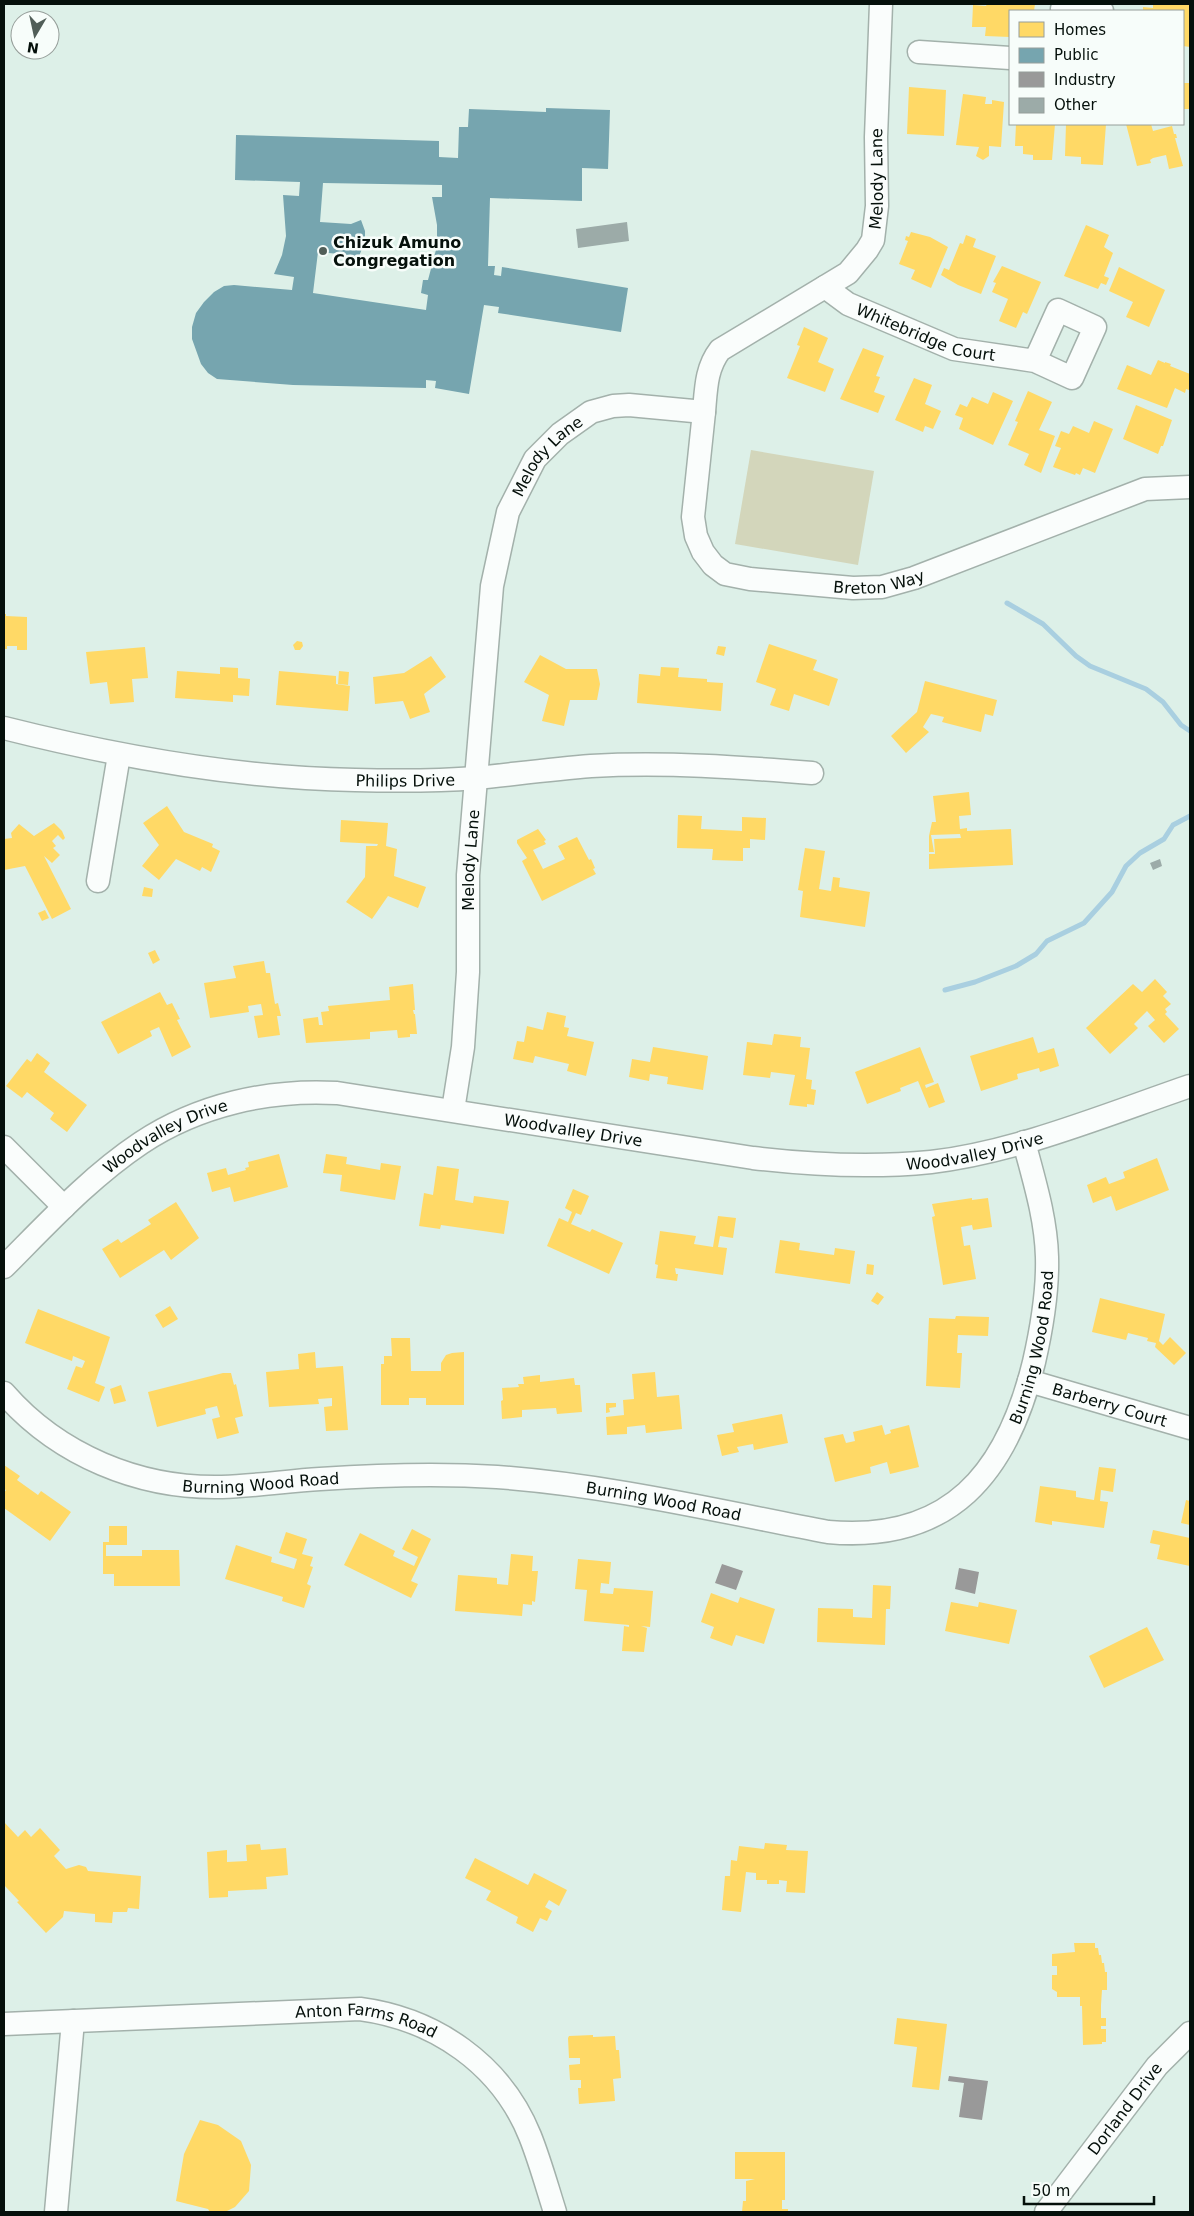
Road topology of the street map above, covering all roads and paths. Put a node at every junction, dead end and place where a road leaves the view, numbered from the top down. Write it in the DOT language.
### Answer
graph roads {
  1 [pos="881,4"];
  2 [pos="1062,8"];
  3 [pos="1089,10"];
  4 [pos="919,52"];
  5 [pos="1009,58"];
  6 [pos="825,287"];
  7 [pos="1036,361"];
  8 [pos="704,412"];
  9 [pos="1190,487"];
  10 [pos="4,728"];
  11 [pos="119,755"];
  12 [pos="812,773"];
  13 [pos="476,778"];
  14 [pos="98,881"];
  15 [pos="1190,1086"];
  16 [pos="453,1110"];
  17 [pos="1024,1142"];
  18 [pos="4,1147"];
  19 [pos="64,1208"];
  20 [pos="4,1268"];
  21 [pos="1029,1381"];
  22 [pos="4,1393"];
  23 [pos="1190,1428"];
  24 [pos="73,2021"];
  25 [pos="4,2024"];
  26 [pos="1190,2033"];
  27 [pos="56,2212"];
  28 [pos="555,2212"];
  29 [pos="1046,2212"];
  1 -- 6 [label="street, Melody Lane"];
  2 -- 3 [label="street"];
  4 -- 5 [label="street"];
  6 -- 7 [label="street, Whitebridge Court"];
  6 -- 8 [label="street, Melody Lane"];
  8 -- 9 [label="street, Breton Way"];
  8 -- 13 [label="street, Melody Lane"];
  10 -- 11 [label="street, Philips Drive"];
  11 -- 13 [label="street, Philips Drive"];
  11 -- 14 [label="street"];
  12 -- 13 [label="street, Philips Drive"];
  13 -- 16 [label="street, Melody Lane"];
  15 -- 17 [label="street, Woodvalley Drive"];
  16 -- 17 [label="street, Woodvalley Drive"];
  16 -- 19 [label="street, Woodvalley Drive"];
  17 -- 21 [label="street, Burning Wood Road"];
  18 -- 19 [label="street"];
  19 -- 20 [label="street, Woodvalley Drive"];
  21 -- 22 [label="street, Burning Wood Road"];
  21 -- 23 [label="street, Barberry Court"];
  24 -- 25 [label="street, Anton Farms Road"];
  24 -- 27 [label="street"];
  24 -- 28 [label="street, Anton Farms Road"];
  26 -- 29 [label="street, Dorland Drive"];
}
